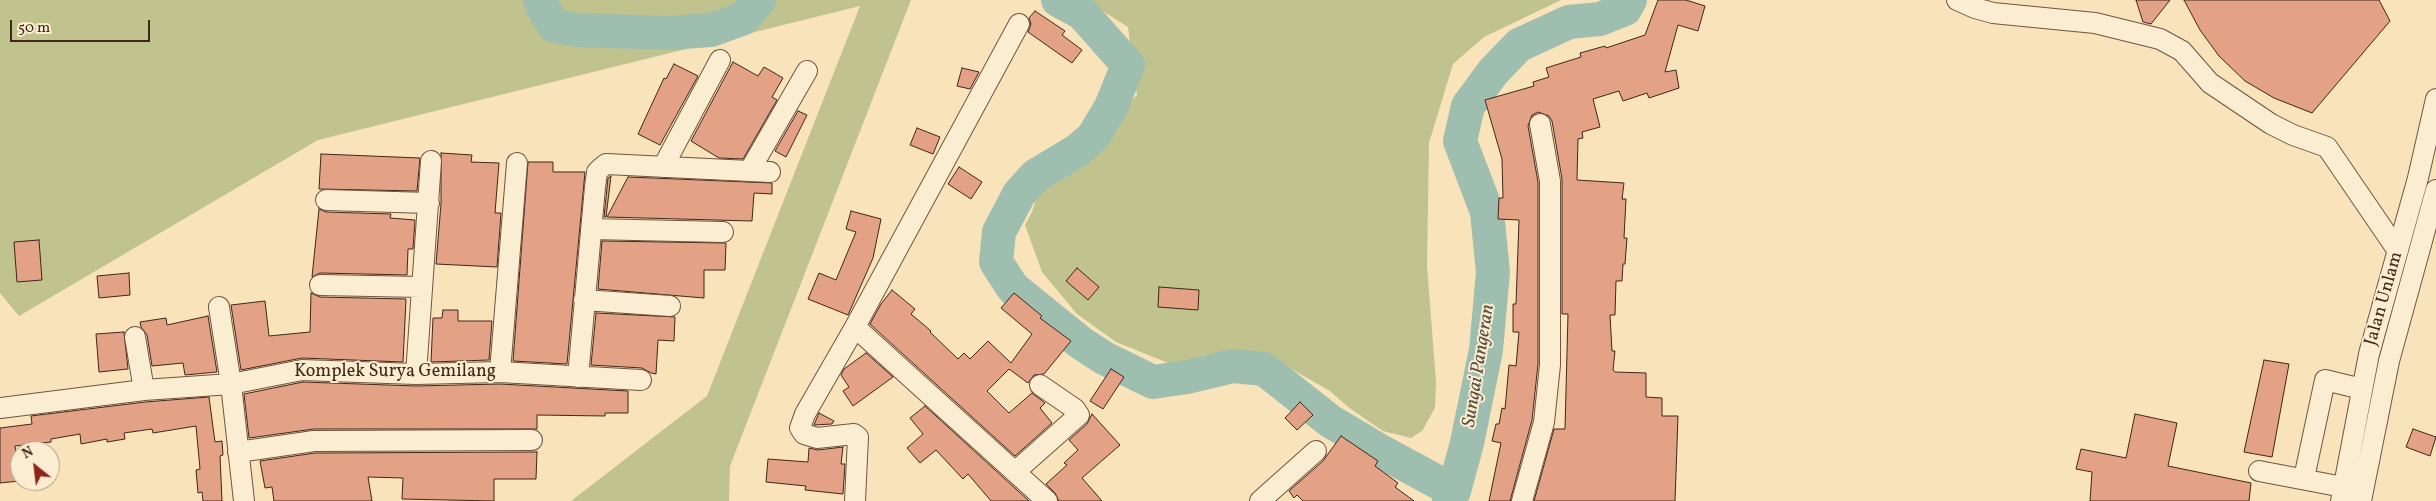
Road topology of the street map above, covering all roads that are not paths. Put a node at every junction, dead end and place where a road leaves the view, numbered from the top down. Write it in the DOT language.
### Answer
graph roads {
  1 [pos="1957,0"];
  2 [pos="1019,24"];
  3 [pos="720,60"];
  4 [pos="808,70"];
  5 [pos="2436,99"];
  6 [pos="1540,124"];
  7 [pos="432,161"];
  8 [pos="517,163"];
  9 [pos="662,168"];
  10 [pos="750,170"];
  11 [pos="770,172"];
  12 [pos="2436,190"];
  13 [pos="326,200"];
  14 [pos="429,203"];
  15 [pos="591,229"];
  16 [pos="723,232"];
  17 [pos="2398,251"];
  18 [pos="320,285"];
  19 [pos="422,287"];
  20 [pos="584,300"];
  21 [pos="670,306"];
  22 [pos="219,307"];
  23 [pos="855,327"];
  24 [pos="135,337"];
  25 [pos="500,372"];
  26 [pos="416,374"];
  27 [pos="578,376"];
  28 [pos="642,380"];
  29 [pos="232,384"];
  30 [pos="1040,385"];
  31 [pos="2362,389"];
  32 [pos="144,390"];
  33 [pos="0,408"];
  34 [pos="532,440"];
  35 [pos="1316,451"];
  36 [pos="238,452"];
  37 [pos="1016,471"];
  38 [pos="2259,471"];
  39 [pos="2304,478"];
  40 [pos="2342,494"];
  41 [pos="244,501"];
  42 [pos="855,501"];
  43 [pos="1047,501"];
  44 [pos="1260,501"];
  45 [pos="1522,501"];
  46 [pos="2361,501"];
  1 -- 17 [label="street"];
  2 -- 23 [label="street"];
  3 -- 9 [label="street"];
  4 -- 10 [label="street"];
  5 -- 17 [label="street, Jalan Unlam"];
  6 -- 45 [label="street"];
  7 -- 14 [label="street"];
  8 -- 25 [label="street"];
  9 -- 10 [label="street"];
  9 -- 15 [label="street"];
  10 -- 11 [label="street"];
  12 -- 46 [label="street, Jalan Unlam"];
  13 -- 14 [label="street"];
  14 -- 19 [label="street"];
  15 -- 16 [label="street"];
  15 -- 20 [label="street"];
  17 -- 31 [label="street, Jalan Unlam"];
  18 -- 19 [label="street"];
  19 -- 26 [label="street"];
  20 -- 21 [label="street"];
  20 -- 27 [label="street"];
  22 -- 29 [label="street"];
  23 -- 37 [label="street"];
  23 -- 42 [label="street"];
  24 -- 32 [label="street"];
  25 -- 26 [label="street, Komplek Surya Gemilang"];
  25 -- 27 [label="street, Komplek Surya Gemilang"];
  26 -- 29 [label="street, Komplek Surya Gemilang"];
  27 -- 28 [label="street, Komplek Surya Gemilang"];
  29 -- 32 [label="street, Komplek Surya Gemilang"];
  29 -- 36 [label="street"];
  30 -- 37 [label="street"];
  31 -- 39 [label="street"];
  31 -- 40 [label="street, Jalan Unlam"];
  32 -- 33 [label="street, Komplek Surya Gemilang"];
  34 -- 36 [label="street"];
  35 -- 44 [label="street"];
  36 -- 41 [label="street"];
  37 -- 43 [label="street"];
  38 -- 39 [label="street"];
  39 -- 40 [label="street"];
}
